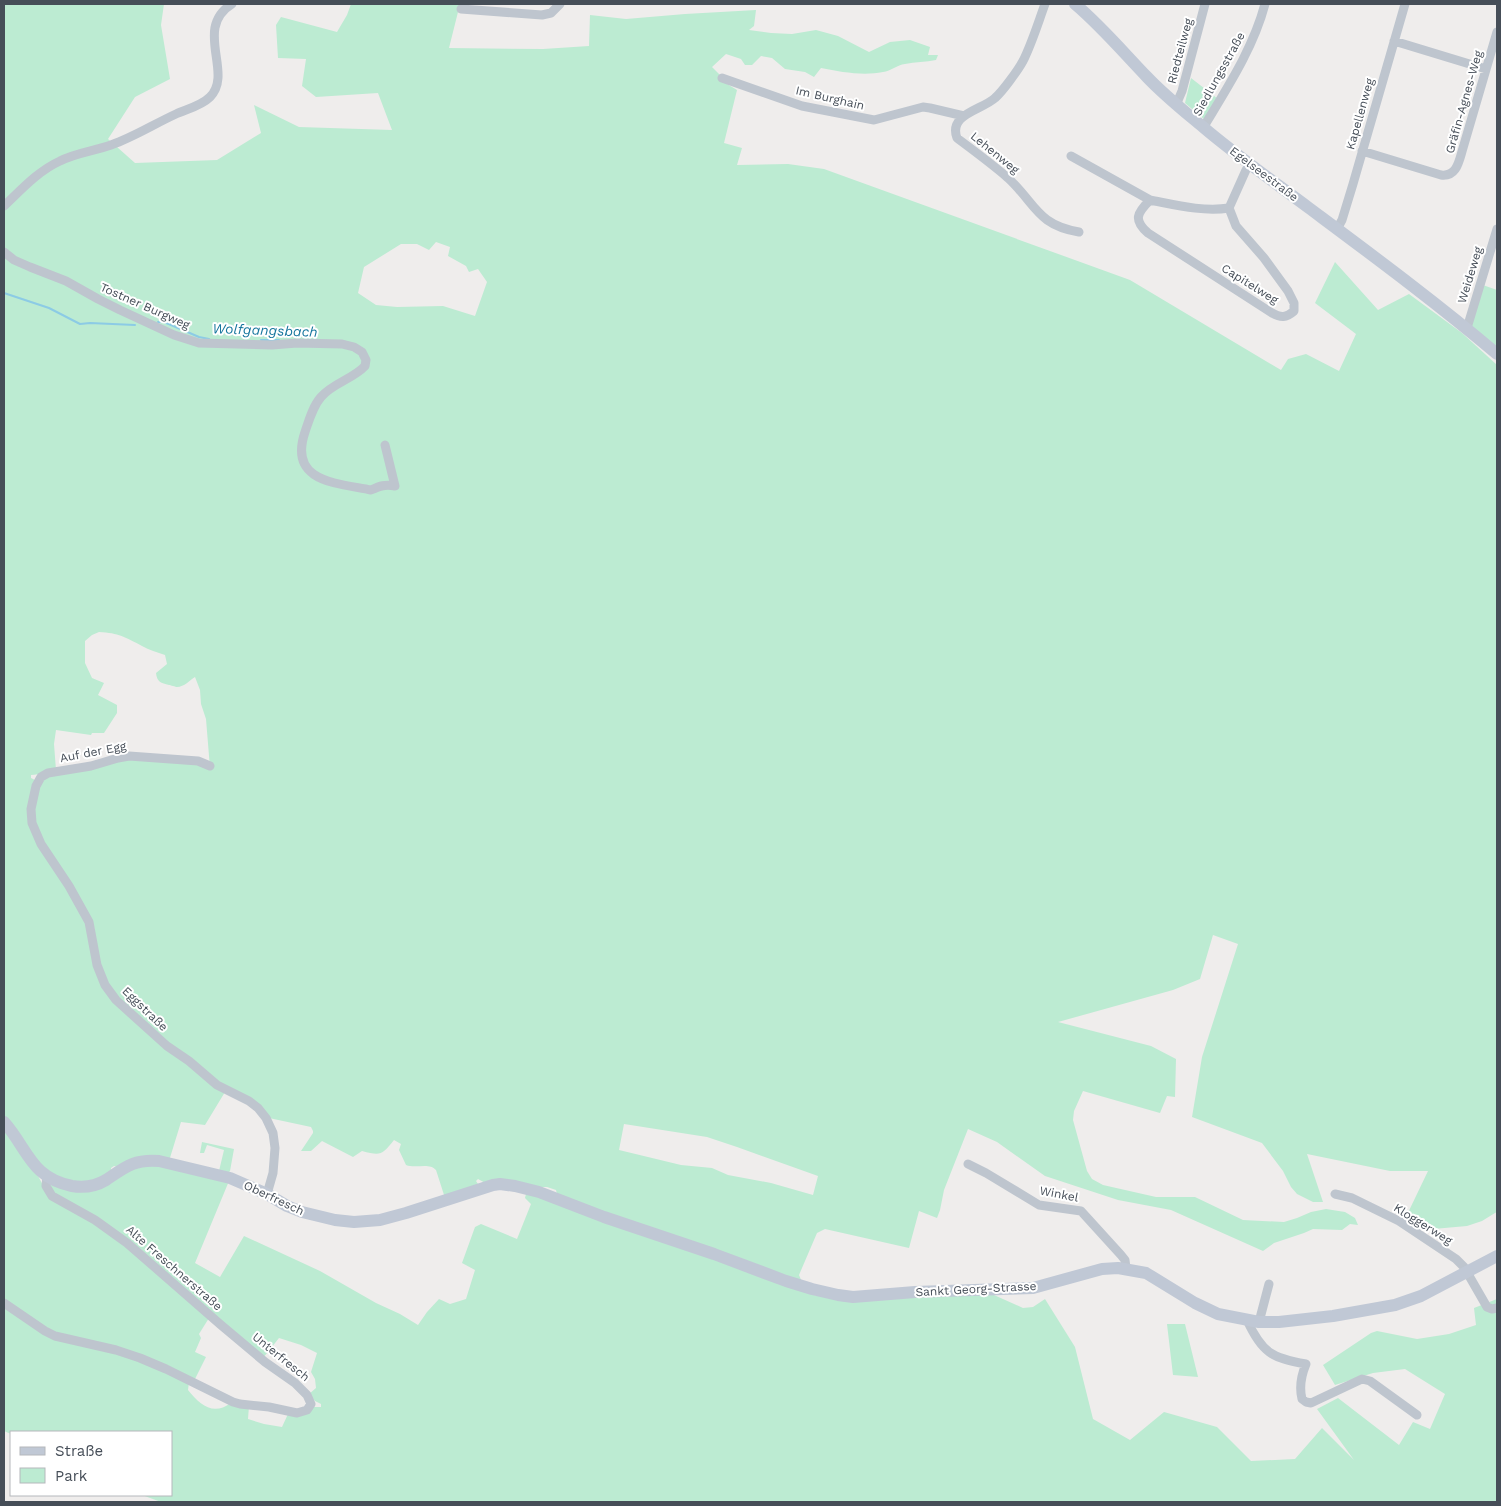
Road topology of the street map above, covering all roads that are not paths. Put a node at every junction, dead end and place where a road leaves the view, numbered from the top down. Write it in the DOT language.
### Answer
graph roads {
  1 [pos="232,4"];
  2 [pos="560,4"];
  3 [pos="1045,4"];
  4 [pos="1075,4"];
  5 [pos="1206,4"];
  6 [pos="1265,4"];
  7 [pos="1405,4"];
  8 [pos="461,9"];
  9 [pos="1497,32"];
  10 [pos="1394,41"];
  11 [pos="1486,69"];
  12 [pos="722,78"];
  13 [pos="1176,104"];
  14 [pos="964,116"];
  15 [pos="1203,128"];
  16 [pos="1362,151"];
  17 [pos="1071,156"];
  18 [pos="1250,165"];
  19 [pos="1150,200"];
  20 [pos="4,206"];
  21 [pos="1229,208"];
  22 [pos="1337,229"];
  23 [pos="1497,229"];
  24 [pos="1080,232"];
  25 [pos="4,252"];
  26 [pos="1466,328"];
  27 [pos="1497,354"];
  28 [pos="385,445"];
  29 [pos="210,766"];
  30 [pos="41,777"];
  31 [pos="4,1122"];
  32 [pos="968,1164"];
  33 [pos="47,1176"];
  34 [pos="267,1194"];
  35 [pos="1335,1194"];
  36 [pos="562,1202"];
  37 [pos="1497,1256"];
  38 [pos="1126,1268"];
  39 [pos="1466,1271"];
  40 [pos="1270,1284"];
  41 [pos="4,1303"];
  42 [pos="1497,1308"];
  43 [pos="1253,1321"];
  44 [pos="221,1324"];
  45 [pos="1417,1415"];
  1 -- 20 [label="street"];
  2 -- 8 [label="street"];
  3 -- 14 [label="street, Lehenweg"];
  4 -- 13 [label="street, Egelseestraße"];
  5 -- 13 [label="street, Riedteilweg"];
  6 -- 15 [label="street, Siedlungsstraße"];
  7 -- 10 [label="street, Kapellenweg"];
  9 -- 11 [label="street, Gräfin-Agnes-Weg"];
  10 -- 11 [label="street"];
  10 -- 16 [label="street, Kapellenweg"];
  11 -- 16 [label="street, Gräfin-Agnes-Weg"];
  12 -- 14 [label="street, Im Burghain"];
  13 -- 15 [label="street, Egelseestraße"];
  14 -- 24 [label="street, Lehenweg"];
  15 -- 18 [label="street, Egelseestraße"];
  16 -- 22 [label="street, Kapellenweg"];
  17 -- 19 [label="street"];
  18 -- 21 [label="street"];
  18 -- 22 [label="street, Egelseestraße"];
  19 -- 21 [label="street"];
  19 -- 21 [label="street, Capitelweg"];
  22 -- 26 [label="street, Egelseestraße"];
  23 -- 26 [label="street, Weideweg"];
  25 -- 28 [label="street, Tostner Burgweg"];
  26 -- 27 [label="street, Egelseestraße"];
  29 -- 30 [label="street, Auf der Egg"];
  30 -- 34 [label="street, Eggstraße"];
  31 -- 33 [label="street"];
  32 -- 38 [label="street, Winkel"];
  33 -- 34 [label="street, Oberfresch"];
  33 -- 44 [label="street, Alte Freschnerstraße"];
  34 -- 36 [label="street, Oberfresch"];
  35 -- 39 [label="street, Kloggerweg"];
  36 -- 38 [label="street, Sankt Georg-Strasse"];
  37 -- 39 [label="street, Sankt Georg-Strasse"];
  38 -- 43 [label="street, Sankt Georg-Strasse"];
  39 -- 42 [label="street, Kloggerweg"];
  39 -- 43 [label="street, Sankt Georg-Strasse"];
  40 -- 43 [label="street"];
  41 -- 44 [label="street, Unterfresch"];
  43 -- 45 [label="street"];
}
